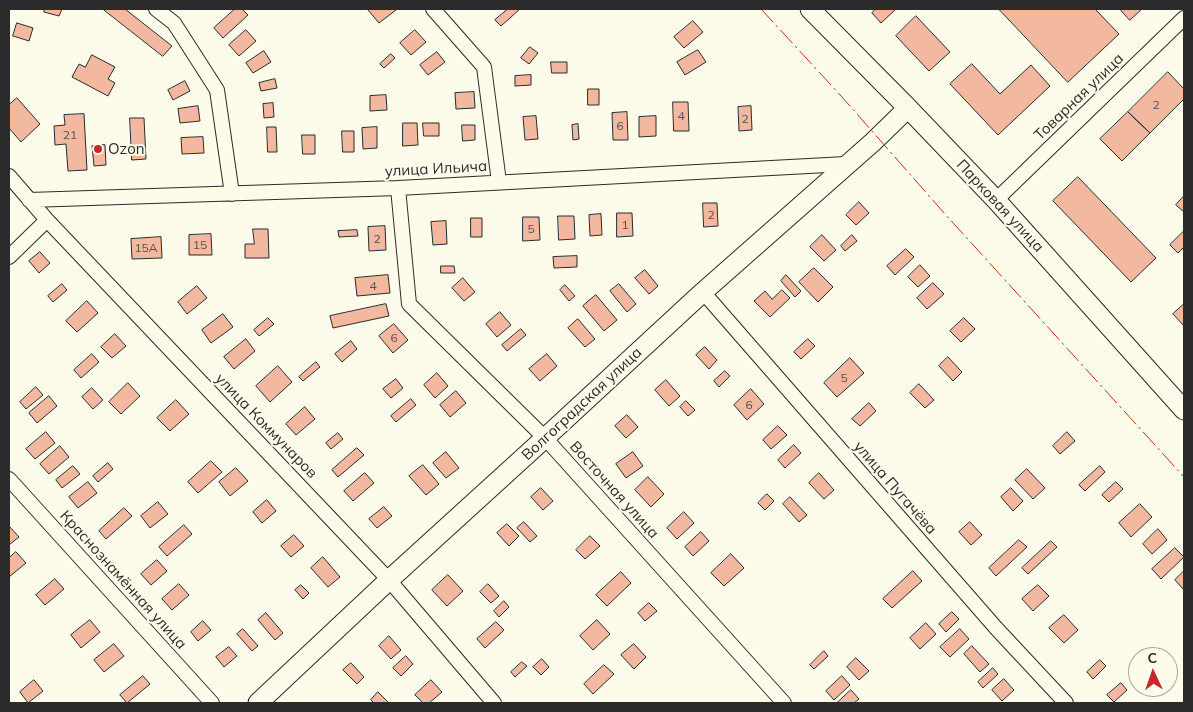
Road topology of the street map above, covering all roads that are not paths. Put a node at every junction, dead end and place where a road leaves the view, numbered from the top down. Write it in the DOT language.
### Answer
graph roads {
  1 [pos="156,9"];
  2 [pos="434,9"];
  3 [pos="810,9"];
  4 [pos="1184,18"];
  5 [pos="908,108"];
  6 [pos="846,164"];
  7 [pos="9,176"];
  8 [pos="499,182"];
  9 [pos="398,188"];
  10 [pos="232,194"];
  11 [pos="28,200"];
  12 [pos="996,200"];
  13 [pos="47,220"];
  14 [pos="9,257"];
  15 [pos="703,292"];
  16 [pos="1184,410"];
  17 [pos="546,438"];
  18 [pos="9,479"];
  19 [pos="389,580"];
  20 [pos="212,703"];
  21 [pos="258,703"];
  22 [pos="494,703"];
  23 [pos="784,703"];
  24 [pos="1066,703"];
  1 -- 10 [label="street"];
  2 -- 8 [label="street"];
  3 -- 5 [label="main road, Парковая улица"];
  4 -- 12 [label="street, Товарная улица"];
  5 -- 6 [label="main road, Волгоградская улица"];
  5 -- 12 [label="main road, Парковая улица"];
  6 -- 8 [label="street, улица Ильича"];
  6 -- 15 [label="main road, Волгоградская улица"];
  7 -- 11 [label="street, улица Коммунаров"];
  8 -- 9 [label="street, улица Ильича"];
  9 -- 10 [label="street, улица Ильича"];
  9 -- 17 [label="street, Восточная улица"];
  10 -- 11 [label="street, улица Ильича"];
  11 -- 13 [label="street, улица Коммунаров"];
  12 -- 16 [label="main road, Парковая улица"];
  13 -- 14 [label="street"];
  13 -- 19 [label="street, улица Коммунаров"];
  15 -- 17 [label="main road, Волгоградская улица"];
  15 -- 24 [label="street, улица Пугачёва"];
  17 -- 19 [label="main road, Волгоградская улица"];
  17 -- 23 [label="street, Восточная улица"];
  18 -- 20 [label="street, Краснознамённая улица"];
  19 -- 21 [label="main road, Волгоградская улица"];
  19 -- 22 [label="street, улица Коммунаров"];
}
